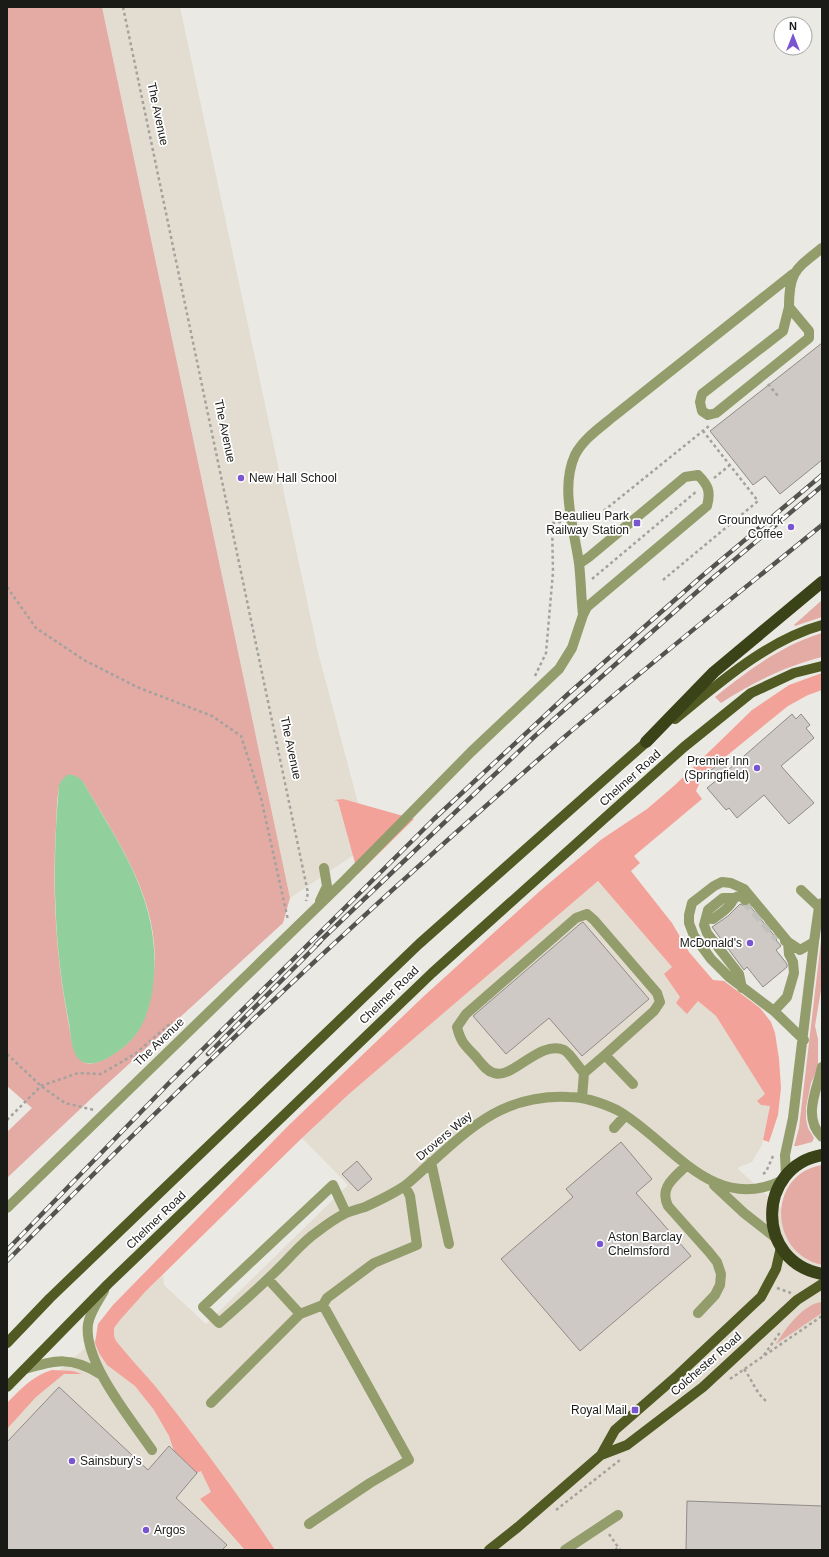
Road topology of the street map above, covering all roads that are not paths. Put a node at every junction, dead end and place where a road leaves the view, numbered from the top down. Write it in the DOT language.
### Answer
graph roads {
  1 [pos="822,248"];
  2 [pos="793,274"];
  3 [pos="789,307"];
  4 [pos="579,564"];
  5 [pos="822,582"];
  6 [pos="583,615"];
  7 [pos="822,625"];
  8 [pos="822,666"];
  9 [pos="646,742"];
  10 [pos="324,868"];
  11 [pos="801,890"];
  12 [pos="745,900"];
  13 [pos="319,904"];
  14 [pos="821,905"];
  15 [pos="778,938"];
  16 [pos="788,942"];
  17 [pos="814,942"];
  18 [pos="742,988"];
  19 [pos="774,1011"];
  20 [pos="804,1040"];
  21 [pos="606,1055"];
  22 [pos="822,1067"];
  23 [pos="584,1073"];
  24 [pos="821,1079"];
  25 [pos="633,1084"];
  26 [pos="582,1098"];
  27 [pos="626,1116"];
  28 [pos="614,1128"];
  29 [pos="822,1137"];
  30 [pos="822,1155"];
  31 [pos="431,1162"];
  32 [pos="687,1165"];
  33 [pos="708,1179"];
  34 [pos="784,1179"];
  35 [pos="405,1186"];
  36 [pos="7,1208"];
  37 [pos="346,1213"];
  38 [pos="779,1243"];
  39 [pos="449,1244"];
  40 [pos="822,1274"];
  41 [pos="268,1279"];
  42 [pos="108,1284"];
  43 [pos="822,1284"];
  44 [pos="322,1305"];
  45 [pos="698,1313"];
  46 [pos="300,1314"];
  47 [pos="7,1343"];
  48 [pos="25,1369"];
  49 [pos="100,1374"];
  50 [pos="7,1388"];
  51 [pos="211,1403"];
  52 [pos="152,1450"];
  53 [pos="601,1455"];
  54 [pos="618,1515"];
  55 [pos="309,1524"];
  56 [pos="489,1550"];
  57 [pos="565,1550"];
  1 -- 2 [label="street"];
  2 -- 3 [label="street"];
  2 -- 4 [label="street"];
  3 -- 3 [label="street"];
  4 -- 6 [label="street"];
  4 -- 6 [label="street"];
  5 -- 9 [label="highway"];
  6 -- 13 [label="street"];
  7 -- 9 [label="main road, Chelmer Road"];
  8 -- 42 [label="main road, Chelmer Road"];
  9 -- 47 [label="main road, Chelmer Road"];
  10 -- 13 [label="street, The Avenue"];
  11 -- 14 [label="street"];
  12 -- 18 [label="street"];
  13 -- 36 [label="street, The Avenue"];
  14 -- 17 [label="street"];
  15 -- 16 [label="street"];
  16 -- 17 [label="street"];
  16 -- 18 [label="street"];
  16 -- 19 [label="street"];
  17 -- 20 [label="street"];
  18 -- 19 [label="street"];
  19 -- 20 [label="street"];
  20 -- 34 [label="street"];
  21 -- 23 [label="street"];
  21 -- 23 [label="street"];
  21 -- 25 [label="street"];
  22 -- 24 [label="street"];
  23 -- 26 [label="street"];
  24 -- 29 [label="street"];
  26 -- 27 [label="street, Drovers Way"];
  26 -- 31 [label="street, Drovers Way"];
  27 -- 28 [label="street"];
  27 -- 32 [label="street, Drovers Way"];
  30 -- 34 [label="highway"];
  31 -- 35 [label="street, Drovers Way"];
  31 -- 39 [label="street"];
  32 -- 33 [label="street, Drovers Way"];
  32 -- 45 [label="street"];
  33 -- 34 [label="street, Drovers Way"];
  33 -- 38 [label="street, Drovers Way"];
  34 -- 38 [label="highway"];
  35 -- 37 [label="street, Drovers Way"];
  35 -- 44 [label="street"];
  37 -- 41 [label="street, Drovers Way"];
  37 -- 41 [label="street, Drovers Way"];
  38 -- 40 [label="highway"];
  38 -- 53 [label="main road, Colchester Road"];
  41 -- 46 [label="street"];
  42 -- 48 [label="main road, Chelmer Road"];
  42 -- 49 [label="street"];
  43 -- 53 [label="main road, Colchester Road"];
  44 -- 46 [label="street"];
  44 -- 55 [label="street"];
  46 -- 51 [label="street"];
  48 -- 49 [label="street"];
  48 -- 50 [label="main road, Chelmer Road"];
  49 -- 52 [label="street"];
  53 -- 56 [label="main road, Colchester Road"];
  54 -- 57 [label="street"];
}
